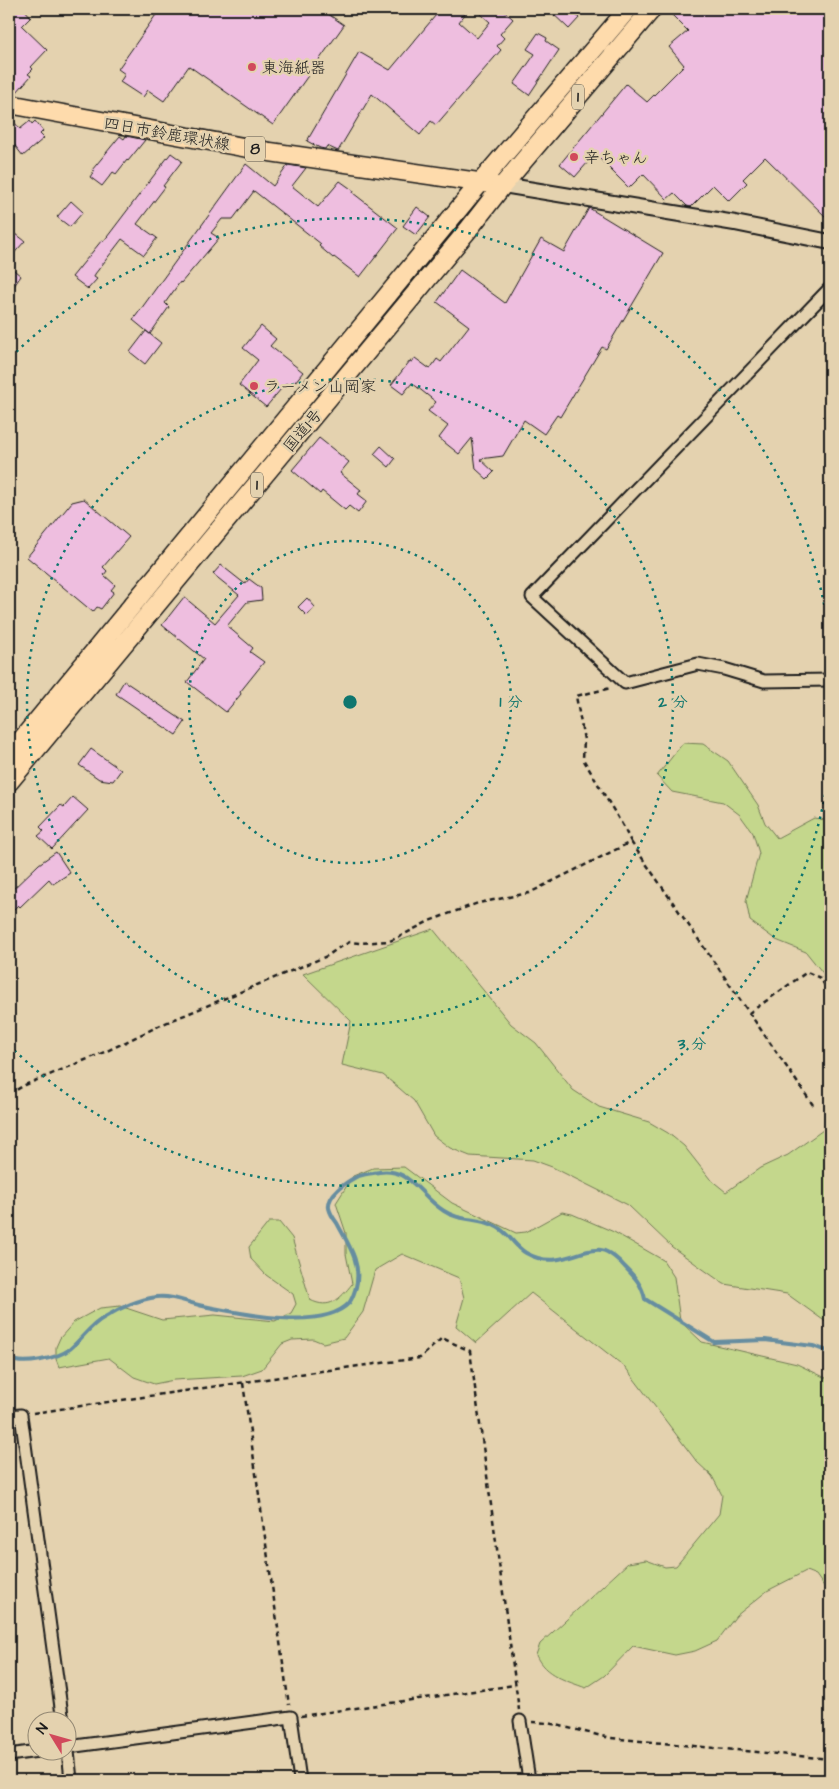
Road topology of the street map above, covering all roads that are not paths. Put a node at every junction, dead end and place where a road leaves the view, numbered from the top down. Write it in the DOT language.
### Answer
graph roads {
  1 [pos="628,9"];
  2 [pos="652,9"];
  3 [pos="9,104"];
  4 [pos="480,183"];
  5 [pos="503,185"];
  6 [pos="830,242"];
  7 [pos="830,288"];
  8 [pos="331,365"];
  9 [pos="346,376"];
  10 [pos="168,564"];
  11 [pos="182,575"];
  12 [pos="126,614"];
  13 [pos="140,625"];
  14 [pos="830,680"];
  15 [pos="9,755"];
  16 [pos="9,782"];
  17 [pos="9,1416"];
  18 [pos="62,1712"];
  19 [pos="520,1721"];
  20 [pos="78,1746"];
  21 [pos="28,1752"];
  22 [pos="9,1755"];
  23 [pos="70,1762"];
  24 [pos="72,1780"];
  25 [pos="300,1780"];
  26 [pos="529,1780"];
  1 -- 4 [label="main road, 国道1号 / 1"];
  2 -- 5 [label="main road, 国道1号 / 1"];
  3 -- 4 [label="main road, 四日市鈴鹿環状線 / 8"];
  4 -- 5 [label="main road, 四日市鈴鹿環状線 / 8"];
  4 -- 8 [label="main road, 国道1号 / 1"];
  5 -- 6 [label="street"];
  5 -- 9 [label="main road, 国道1号 / 1"];
  7 -- 14 [label="street"];
  8 -- 9 [label="main road"];
  8 -- 10 [label="main road, 国道1号 / 1"];
  9 -- 11 [label="main road, 国道1号 / 1"];
  10 -- 11 [label="main road"];
  10 -- 12 [label="main road, 国道1号 / 1"];
  11 -- 13 [label="main road, 国道1号 / 1"];
  12 -- 13 [label="main road"];
  12 -- 15 [label="main road, 国道1号 / 1"];
  13 -- 16 [label="main road, 国道1号 / 1"];
  17 -- 18 [label="street"];
  19 -- 26 [label="street"];
  20 -- 25 [label="street"];
  21 -- 22 [label="street"];
  23 -- 24 [label="street"];
}
